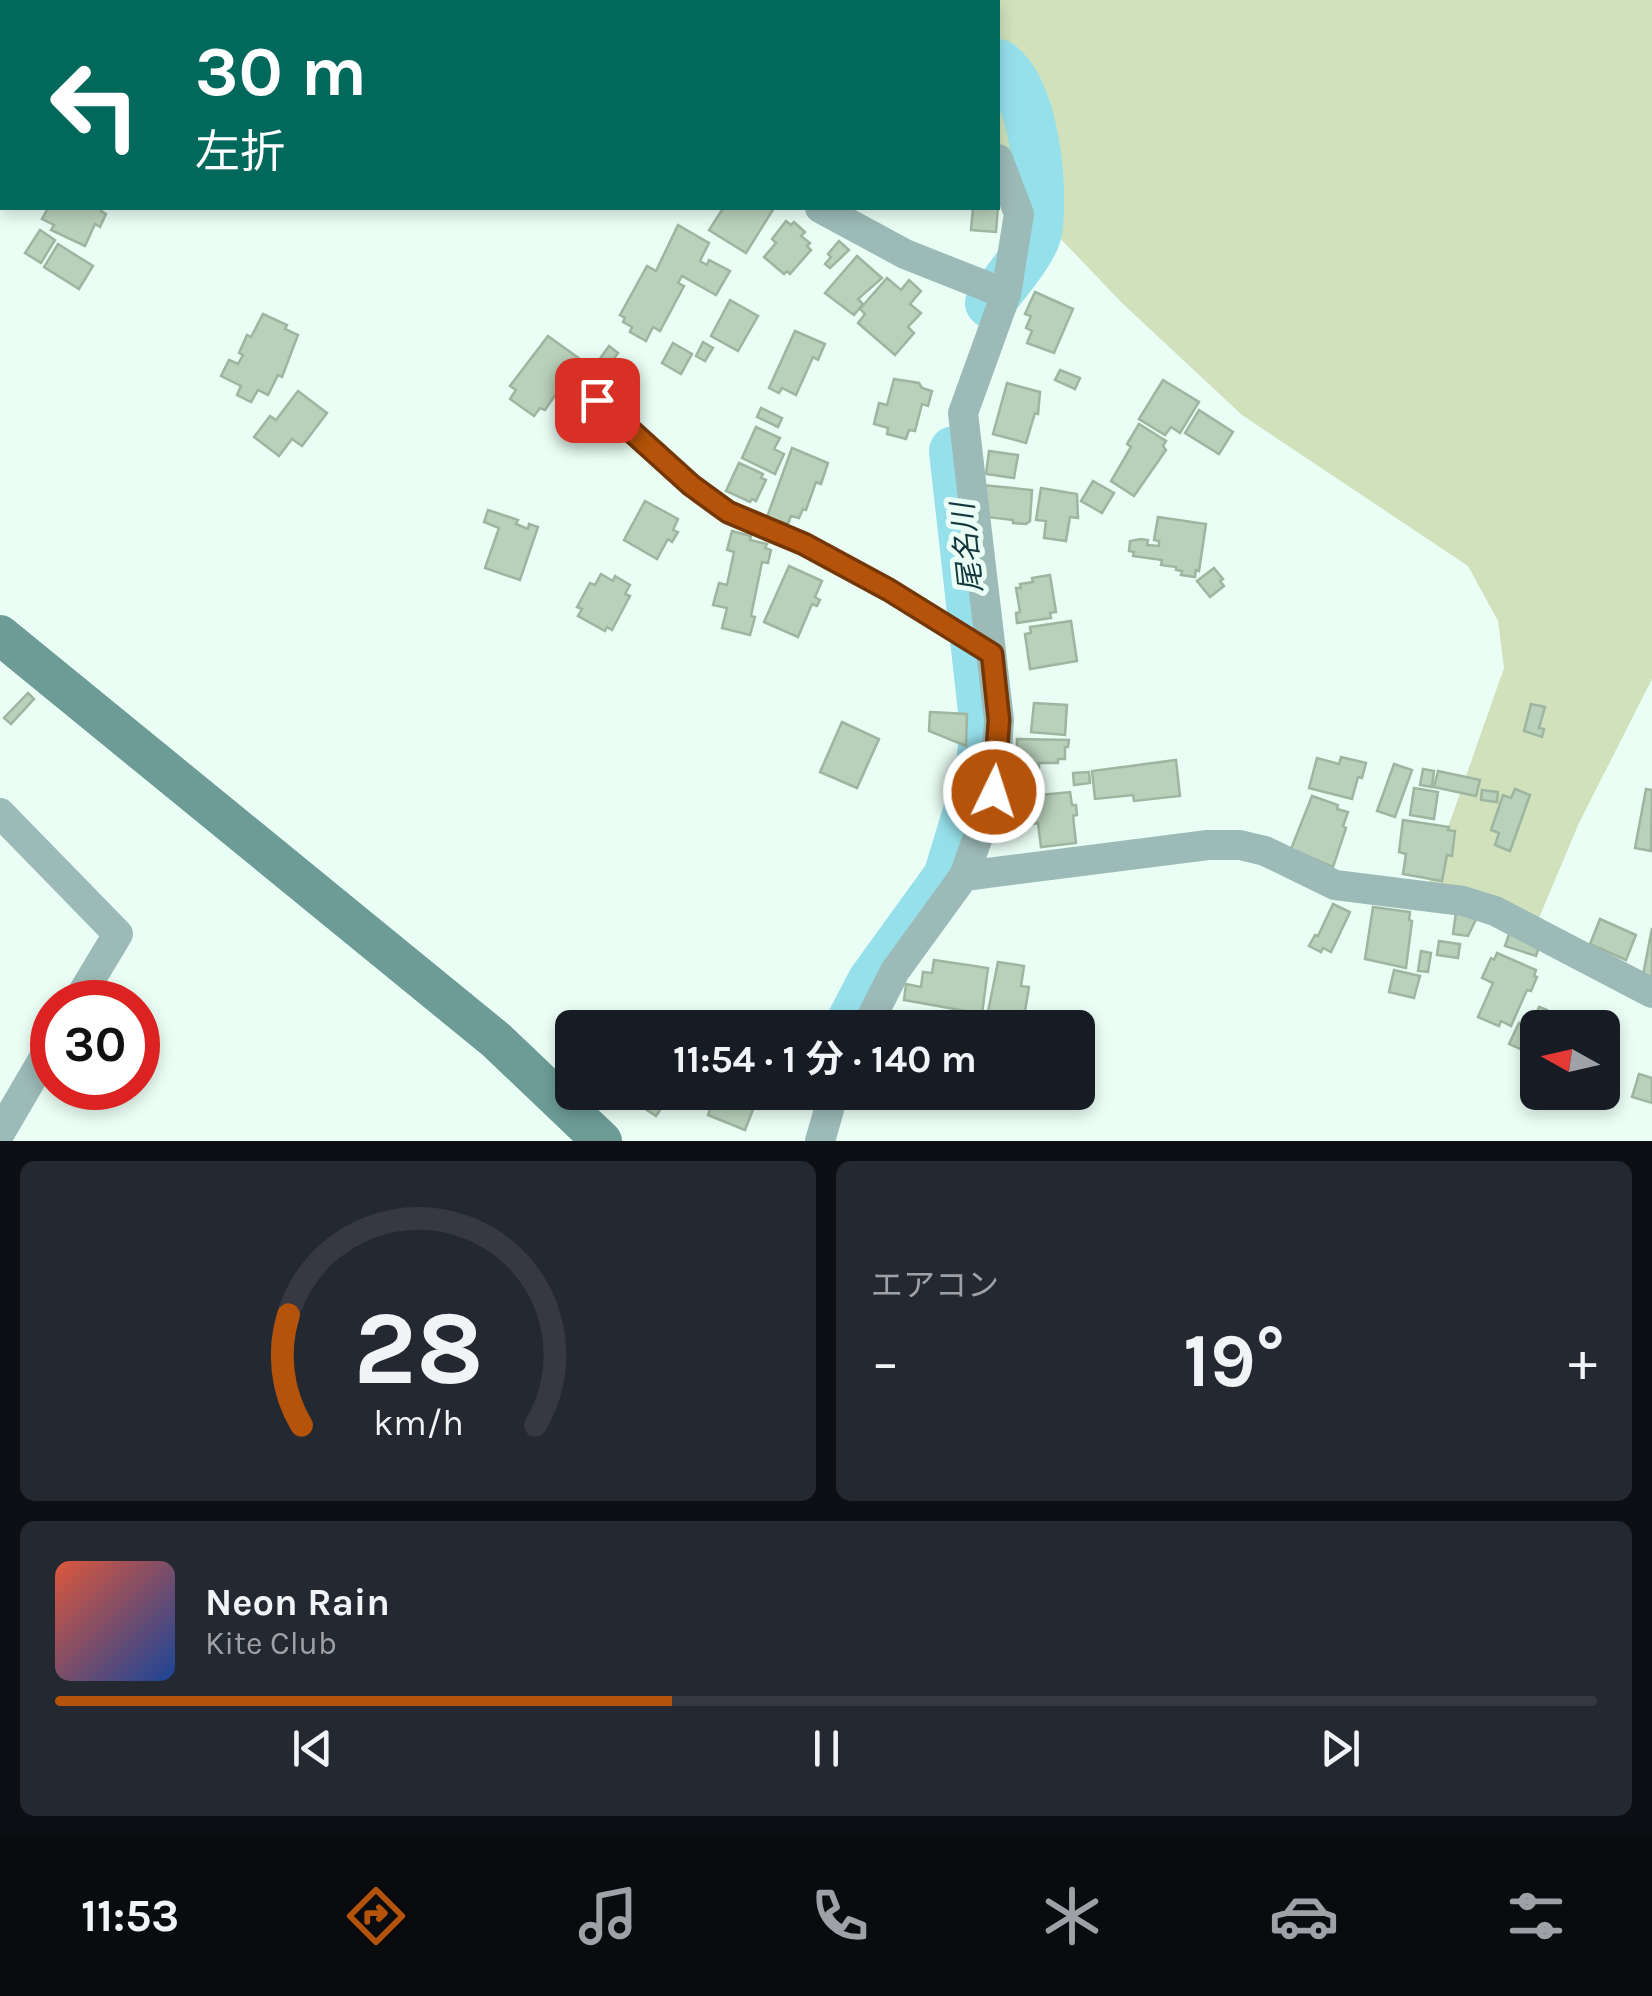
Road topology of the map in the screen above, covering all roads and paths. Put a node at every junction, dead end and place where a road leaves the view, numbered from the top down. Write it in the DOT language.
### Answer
graph roads {
  1 [pos="1000,164"];
  2 [pos="824,210"];
  3 [pos="1006,294"];
  4 [pos="597,400"];
  5 [pos="0,635"];
  6 [pos="992,654"];
  7 [pos="0,813"];
  8 [pos="964,876"];
  9 [pos="90,980"];
  10 [pos="1652,994"];
  11 [pos="875,1010"];
  12 [pos="30,1082"];
  13 [pos="829,1110"];
  14 [pos="0,1134"];
  15 [pos="602,1141"];
  16 [pos="820,1141"];
  1 -- 3 [label="street"];
  2 -- 3 [label="street"];
  3 -- 6 [label="street"];
  4 -- 6 [label="lane"];
  5 -- 15 [label="street"];
  6 -- 8 [label="street"];
  7 -- 9 [label="street"];
  8 -- 10 [label="street"];
  8 -- 11 [label="street"];
  12 -- 14 [label="street"];
  13 -- 16 [label="street"];
}
